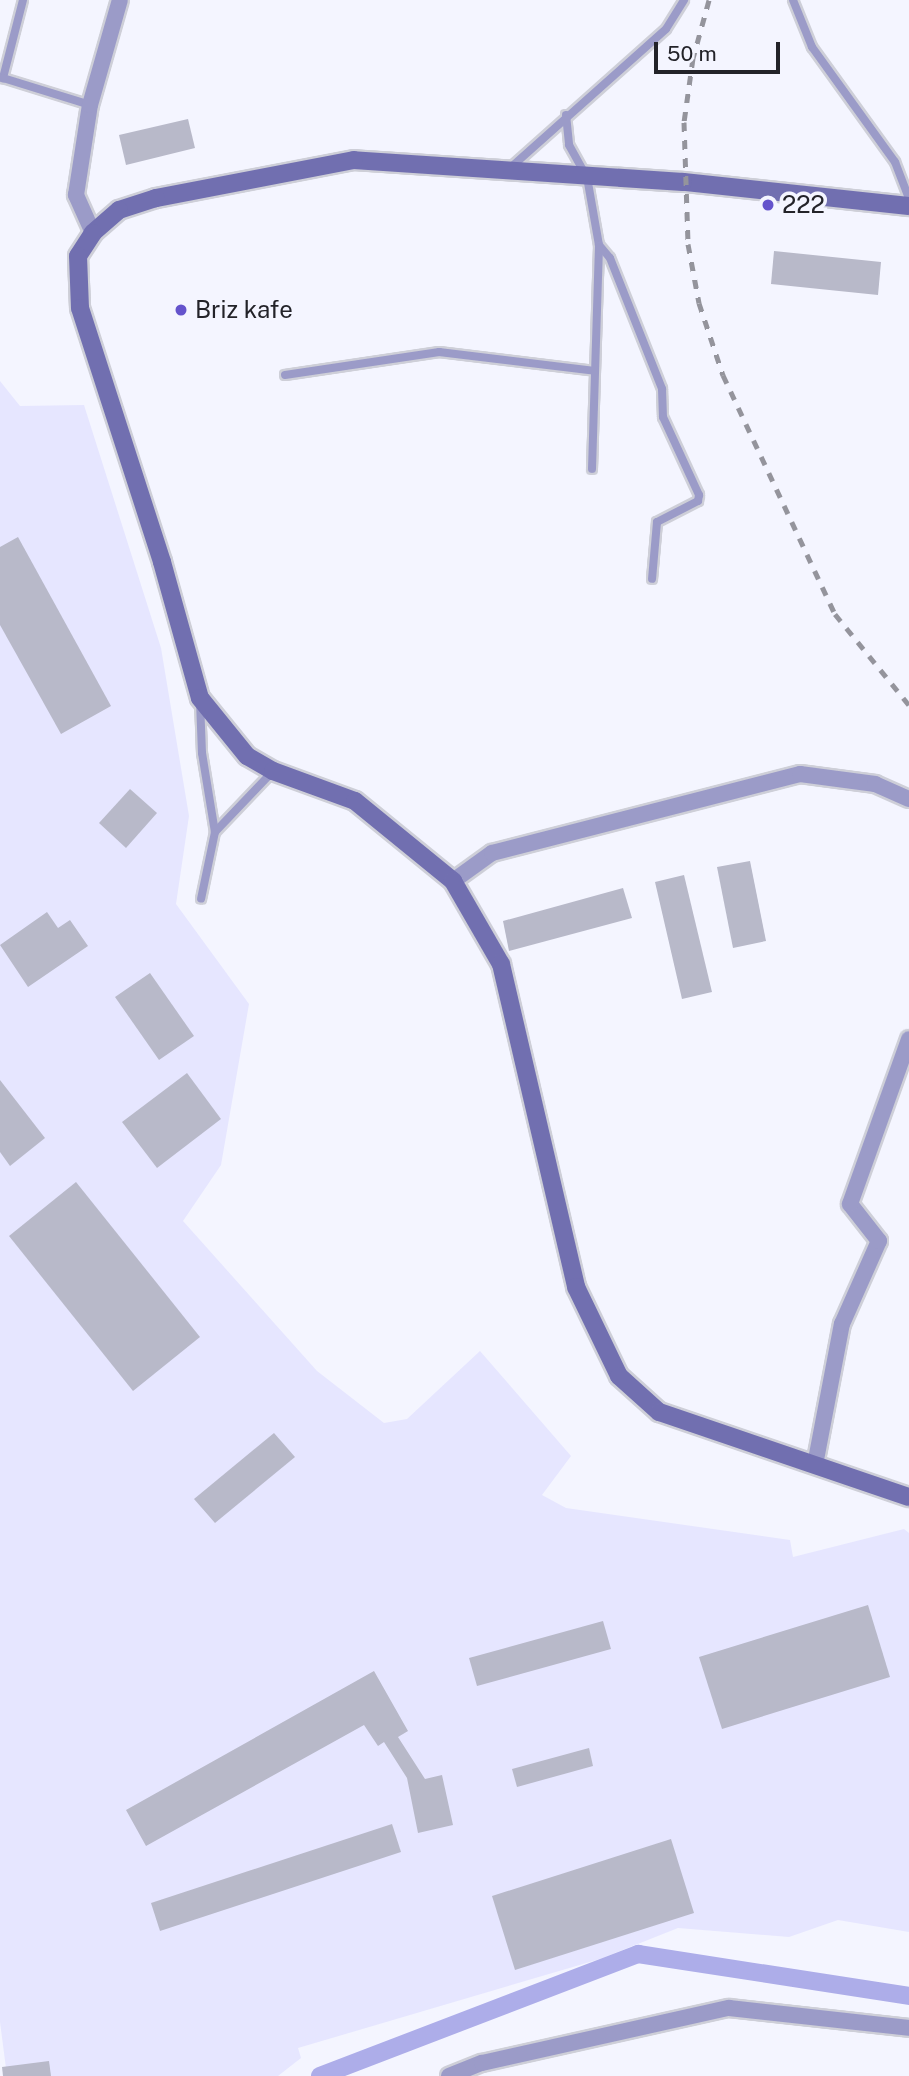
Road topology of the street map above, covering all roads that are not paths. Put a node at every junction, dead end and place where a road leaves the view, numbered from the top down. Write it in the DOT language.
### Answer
graph roads {
  1 [pos="23,0"];
  2 [pos="120,0"];
  3 [pos="684,0"];
  4 [pos="793,0"];
  5 [pos="2,79"];
  6 [pos="90,105"];
  7 [pos="566,115"];
  8 [pos="507,171"];
  9 [pos="587,177"];
  10 [pos="909,198"];
  11 [pos="909,206"];
  12 [pos="93,233"];
  13 [pos="599,245"];
  14 [pos="595,371"];
  15 [pos="285,375"];
  16 [pos="592,469"];
  17 [pos="652,579"];
  18 [pos="200,698"];
  19 [pos="273,771"];
  20 [pos="909,799"];
  21 [pos="215,832"];
  22 [pos="453,881"];
  23 [pos="201,900"];
  24 [pos="909,1039"];
  25 [pos="816,1465"];
  26 [pos="909,1497"];
  27 [pos="909,2028"];
  28 [pos="484,2069"];
  29 [pos="449,2076"];
  1 -- 5 [label="lane"];
  2 -- 6 [label="street"];
  3 -- 7 [label="lane"];
  4 -- 10 [label="lane"];
  5 -- 6 [label="lane"];
  6 -- 12 [label="street"];
  7 -- 8 [label="lane"];
  7 -- 9 [label="lane"];
  8 -- 9 [label="street"];
  8 -- 12 [label="street"];
  9 -- 11 [label="street"];
  9 -- 13 [label="lane"];
  12 -- 18 [label="street"];
  13 -- 14 [label="lane"];
  13 -- 17 [label="lane"];
  14 -- 15 [label="lane"];
  14 -- 16 [label="lane"];
  18 -- 19 [label="street"];
  18 -- 21 [label="lane"];
  19 -- 21 [label="lane"];
  19 -- 22 [label="street"];
  20 -- 22 [label="street"];
  21 -- 23 [label="lane"];
  22 -- 25 [label="street"];
  24 -- 25 [label="street"];
  25 -- 26 [label="street"];
  27 -- 28 [label="street"];
  28 -- 29 [label="street"];
}
